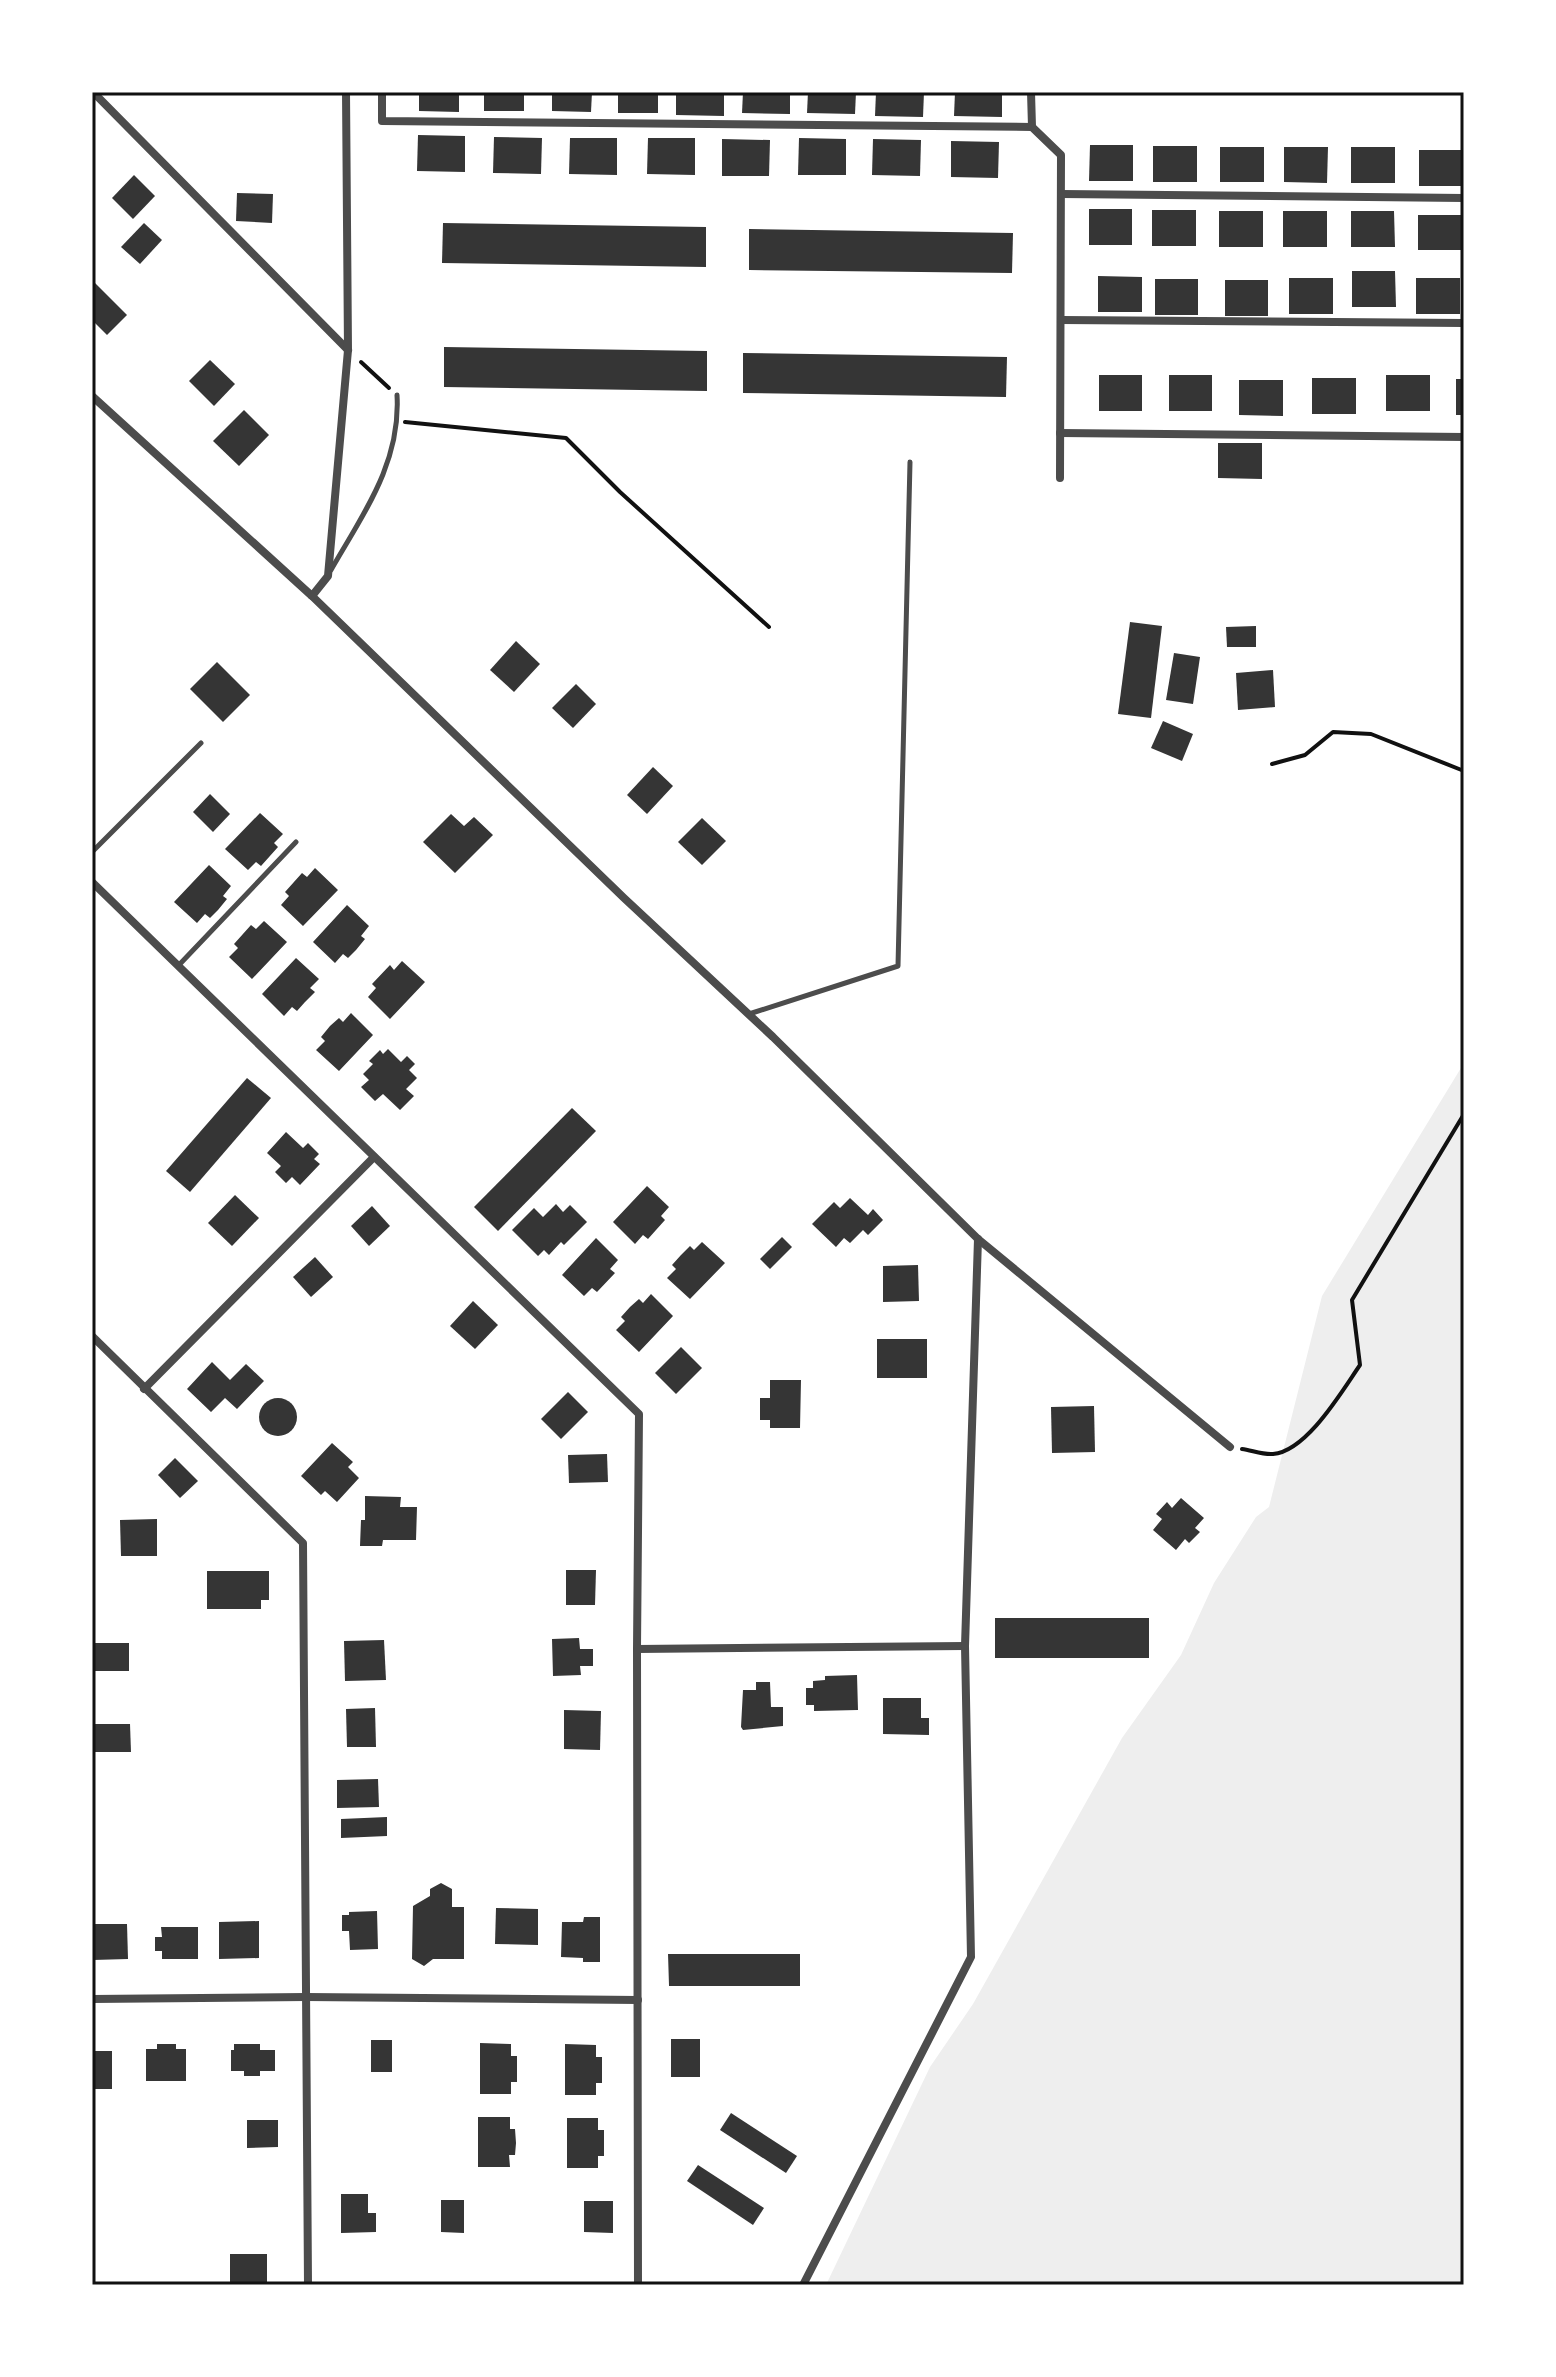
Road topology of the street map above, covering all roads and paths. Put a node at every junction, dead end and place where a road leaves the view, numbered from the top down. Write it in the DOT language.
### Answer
graph roads {
  1 [pos="93,92"];
  2 [pos="346,92"];
  3 [pos="382,92"];
  4 [pos="1031,92"];
  5 [pos="1032,127"];
  6 [pos="1061,194"];
  7 [pos="1464,198"];
  8 [pos="1061,320"];
  9 [pos="1464,323"];
  10 [pos="348,350"];
  11 [pos="397,395"];
  12 [pos="92,396"];
  13 [pos="399,422"];
  14 [pos="1060,433"];
  15 [pos="1464,437"];
  16 [pos="910,462"];
  17 [pos="1060,478"];
  18 [pos="328,576"];
  19 [pos="312,596"];
  20 [pos="769,627"];
  21 [pos="201,743"];
  22 [pos="1272,764"];
  23 [pos="1464,771"];
  24 [pos="296,842"];
  25 [pos="92,852"];
  26 [pos="92,882"];
  27 [pos="178,966"];
  28 [pos="749,1014"];
  29 [pos="1464,1114"];
  30 [pos="374,1157"];
  31 [pos="978,1239"];
  32 [pos="92,1336"];
  33 [pos="144,1389"];
  34 [pos="1230,1447"];
  35 [pos="965,1646"];
  36 [pos="637,1649"];
  37 [pos="306,1997"];
  38 [pos="92,1999"];
  39 [pos="638,2000"];
  40 [pos="308,2285"];
  41 [pos="638,2285"];
  42 [pos="803,2285"];
  1 -- 10 [label="street"];
  2 -- 10 [label="street"];
  3 -- 5 [label="street"];
  4 -- 5 [label="street"];
  5 -- 6 [label="street"];
  6 -- 7 [label="street"];
  6 -- 8 [label="street"];
  8 -- 9 [label="street"];
  8 -- 14 [label="street"];
  10 -- 11 [label="path"];
  10 -- 18 [label="street"];
  11 -- 13 [label="lane"];
  12 -- 19 [label="street"];
  13 -- 18 [label="lane"];
  13 -- 20 [label="path"];
  14 -- 15 [label="street"];
  14 -- 17 [label="street"];
  16 -- 28 [label="lane"];
  18 -- 19 [label="street"];
  19 -- 28 [label="street"];
  21 -- 25 [label="lane"];
  22 -- 23 [label="path"];
  24 -- 27 [label="lane"];
  26 -- 27 [label="street"];
  27 -- 30 [label="street"];
  28 -- 31 [label="street"];
  29 -- 34 [label="path"];
  30 -- 33 [label="street"];
  30 -- 36 [label="street"];
  31 -- 34 [label="street"];
  31 -- 35 [label="street"];
  32 -- 33 [label="street"];
  33 -- 37 [label="street"];
  35 -- 36 [label="street"];
  35 -- 42 [label="street"];
  36 -- 39 [label="street"];
  37 -- 38 [label="street"];
  37 -- 39 [label="street"];
  37 -- 40 [label="street"];
  39 -- 41 [label="street"];
}
